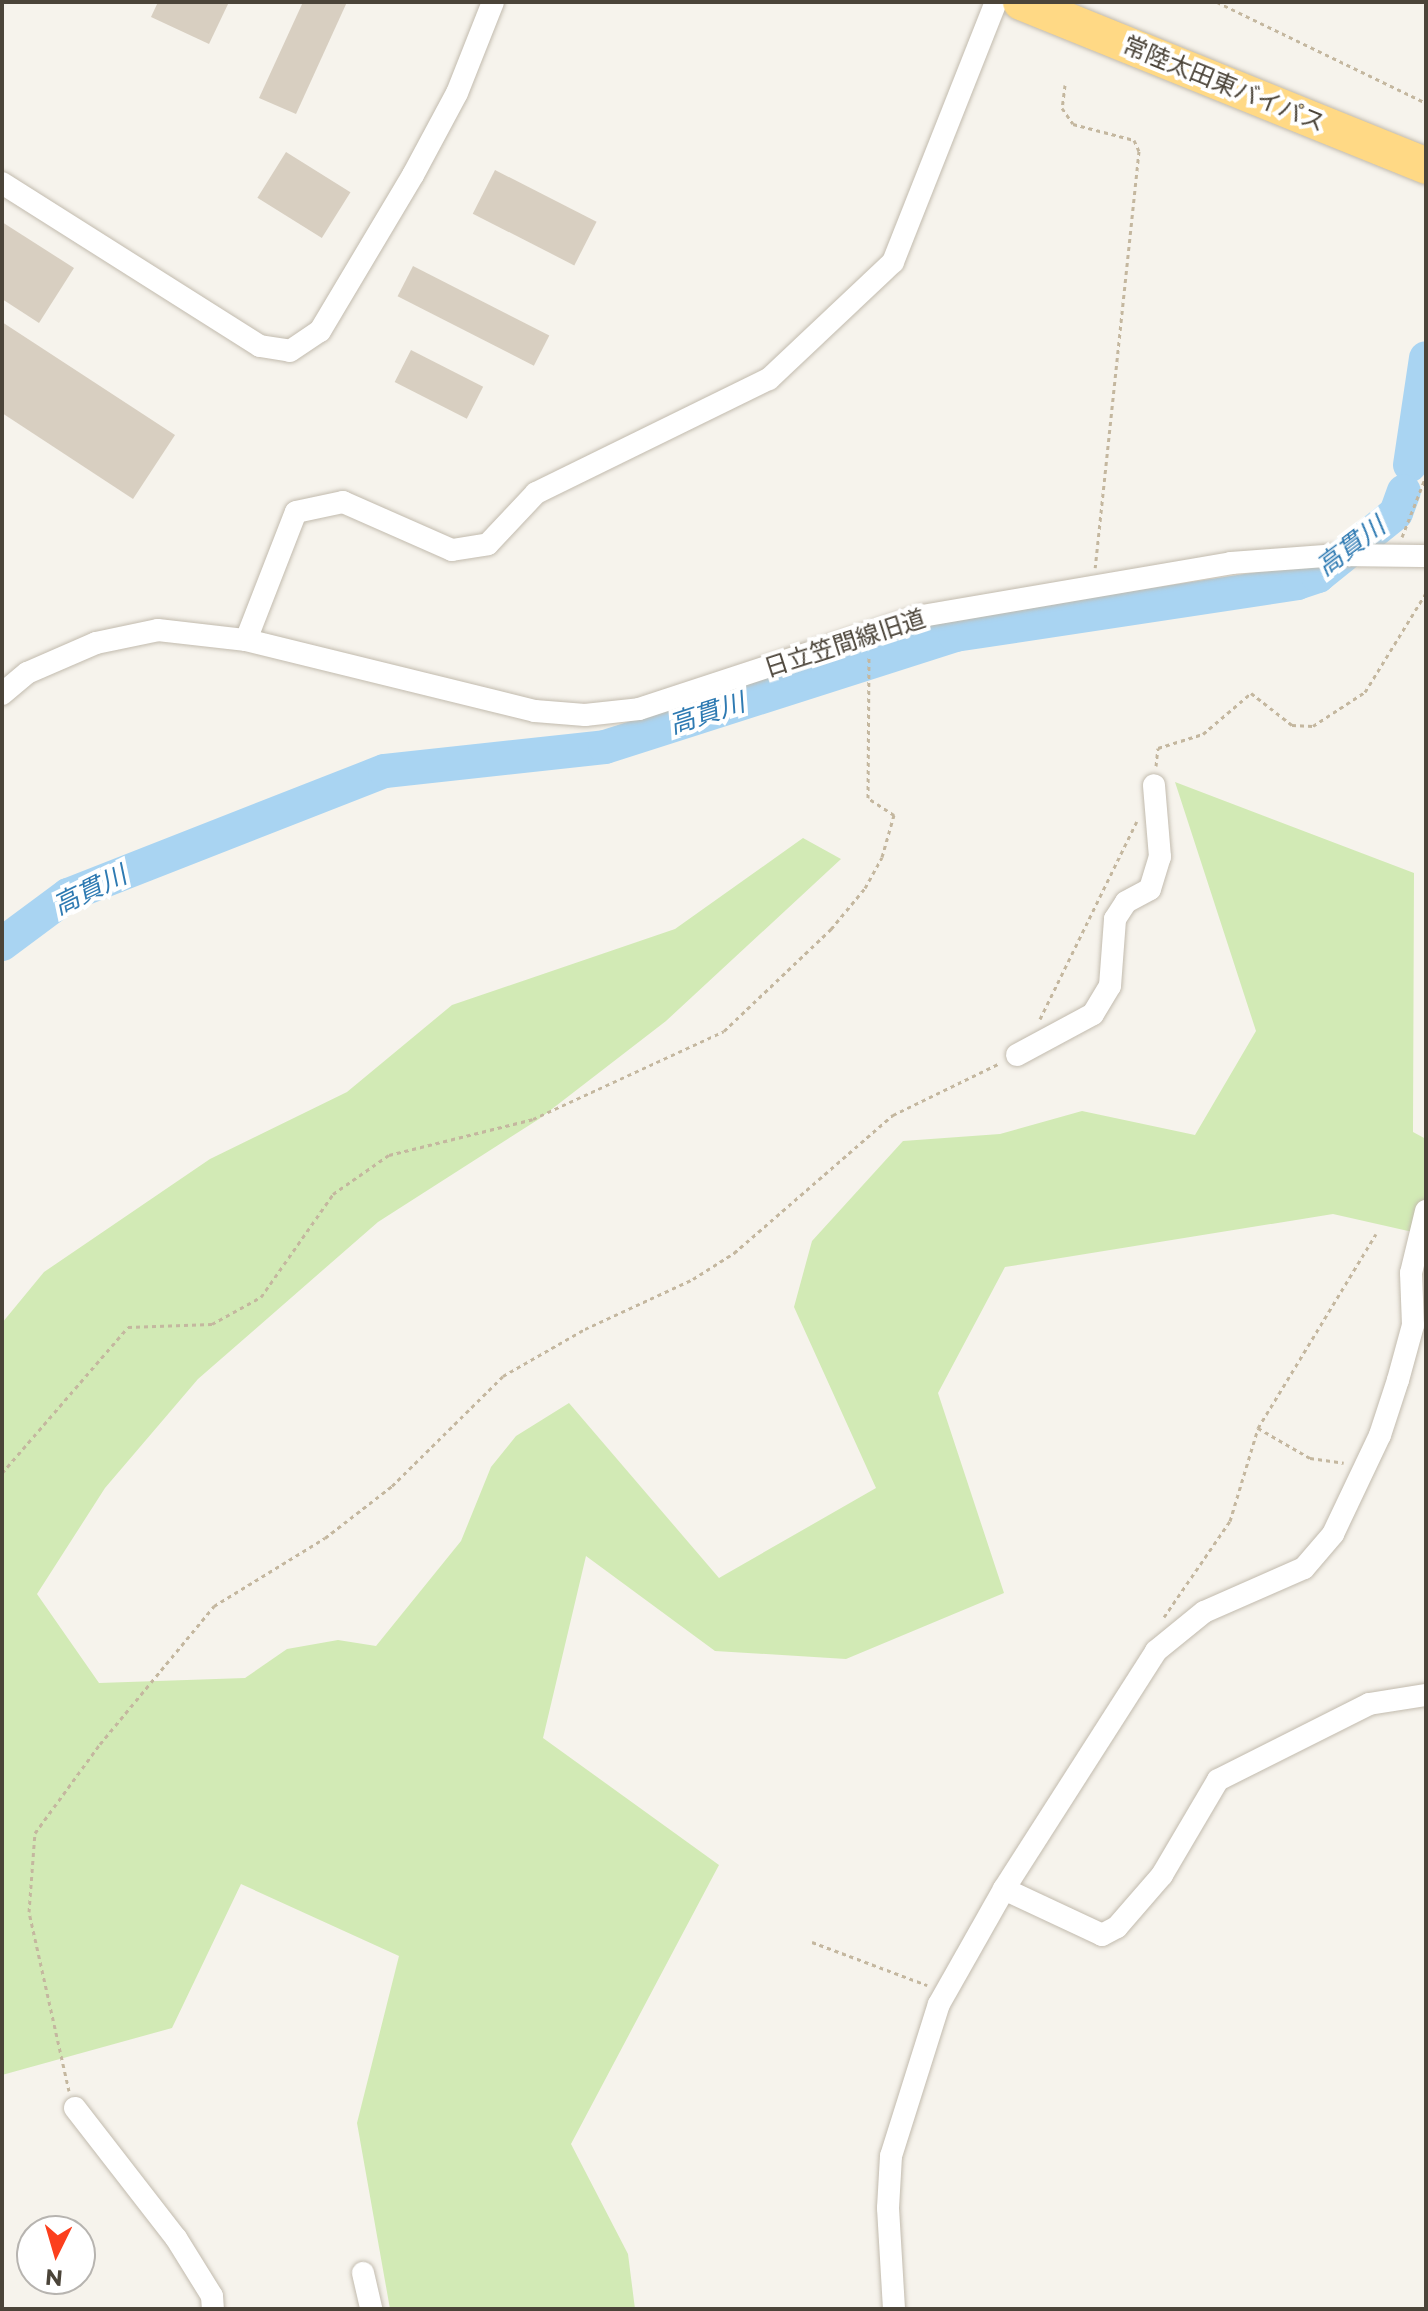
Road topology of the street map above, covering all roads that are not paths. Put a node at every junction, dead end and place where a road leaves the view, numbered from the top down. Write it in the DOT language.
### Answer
graph roads {
  1 [pos="493,2"];
  2 [pos="996,2"];
  3 [pos="1021,2"];
  4 [pos="1426,166"];
  5 [pos="2,183"];
  6 [pos="1426,556"];
  7 [pos="246,640"];
  8 [pos="2,694"];
  9 [pos="1154,785"];
  10 [pos="1017,1055"];
  11 [pos="1426,1211"];
  12 [pos="1426,1695"];
  13 [pos="1004,1889"];
  14 [pos="75,2108"];
  15 [pos="363,2273"];
  16 [pos="213,2309"];
  17 [pos="371,2309"];
  18 [pos="894,2309"];
  1 -- 5 [label="street"];
  2 -- 7 [label="street"];
  3 -- 4 [label="highway, 常陸太田東バイパス"];
  6 -- 7 [label="street, 日立笠間線旧道"];
  7 -- 8 [label="street, 日立笠間線旧道"];
  9 -- 10 [label="street"];
  11 -- 13 [label="street"];
  12 -- 13 [label="street"];
  13 -- 18 [label="street"];
  14 -- 16 [label="street"];
  15 -- 17 [label="street"];
}
